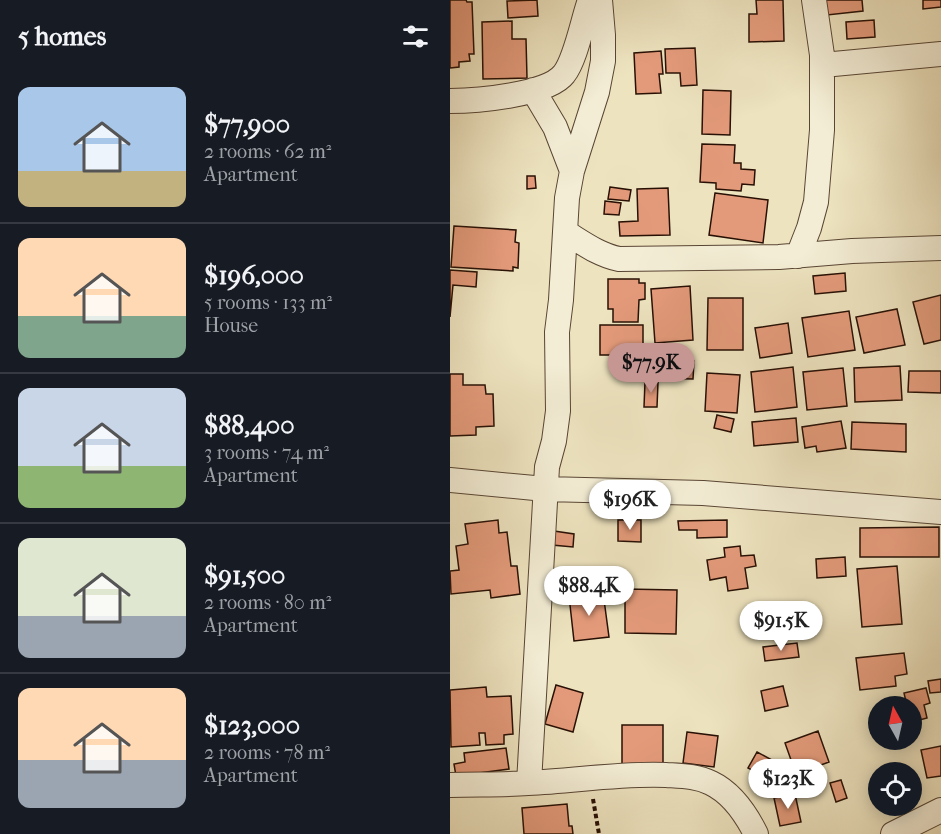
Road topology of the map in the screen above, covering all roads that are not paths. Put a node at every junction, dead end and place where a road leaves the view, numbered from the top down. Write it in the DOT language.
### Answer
graph roads {
  1 [pos="590,0"];
  2 [pos="600,0"];
  3 [pos="814,0"];
  4 [pos="941,54"];
  5 [pos="823,65"];
  6 [pos="533,90"];
  7 [pos="450,101"];
  8 [pos="572,171"];
  9 [pos="565,232"];
  10 [pos="941,248"];
  11 [pos="798,256"];
  12 [pos="450,480"];
  13 [pos="545,489"];
  14 [pos="941,512"];
  15 [pos="529,783"];
  16 [pos="450,785"];
  17 [pos="941,810"];
  18 [pos="756,834"];
  19 [pos="893,834"];
  1 -- 6 [label="street"];
  2 -- 8 [label="street"];
  3 -- 5 [label="street"];
  4 -- 5 [label="street"];
  5 -- 11 [label="street"];
  6 -- 7 [label="street"];
  6 -- 8 [label="street"];
  8 -- 9 [label="street"];
  9 -- 11 [label="street"];
  9 -- 13 [label="street"];
  10 -- 11 [label="street"];
  12 -- 13 [label="street"];
  13 -- 14 [label="street"];
  13 -- 15 [label="street"];
  15 -- 16 [label="street"];
  15 -- 18 [label="street"];
  17 -- 19 [label="street"];
}
